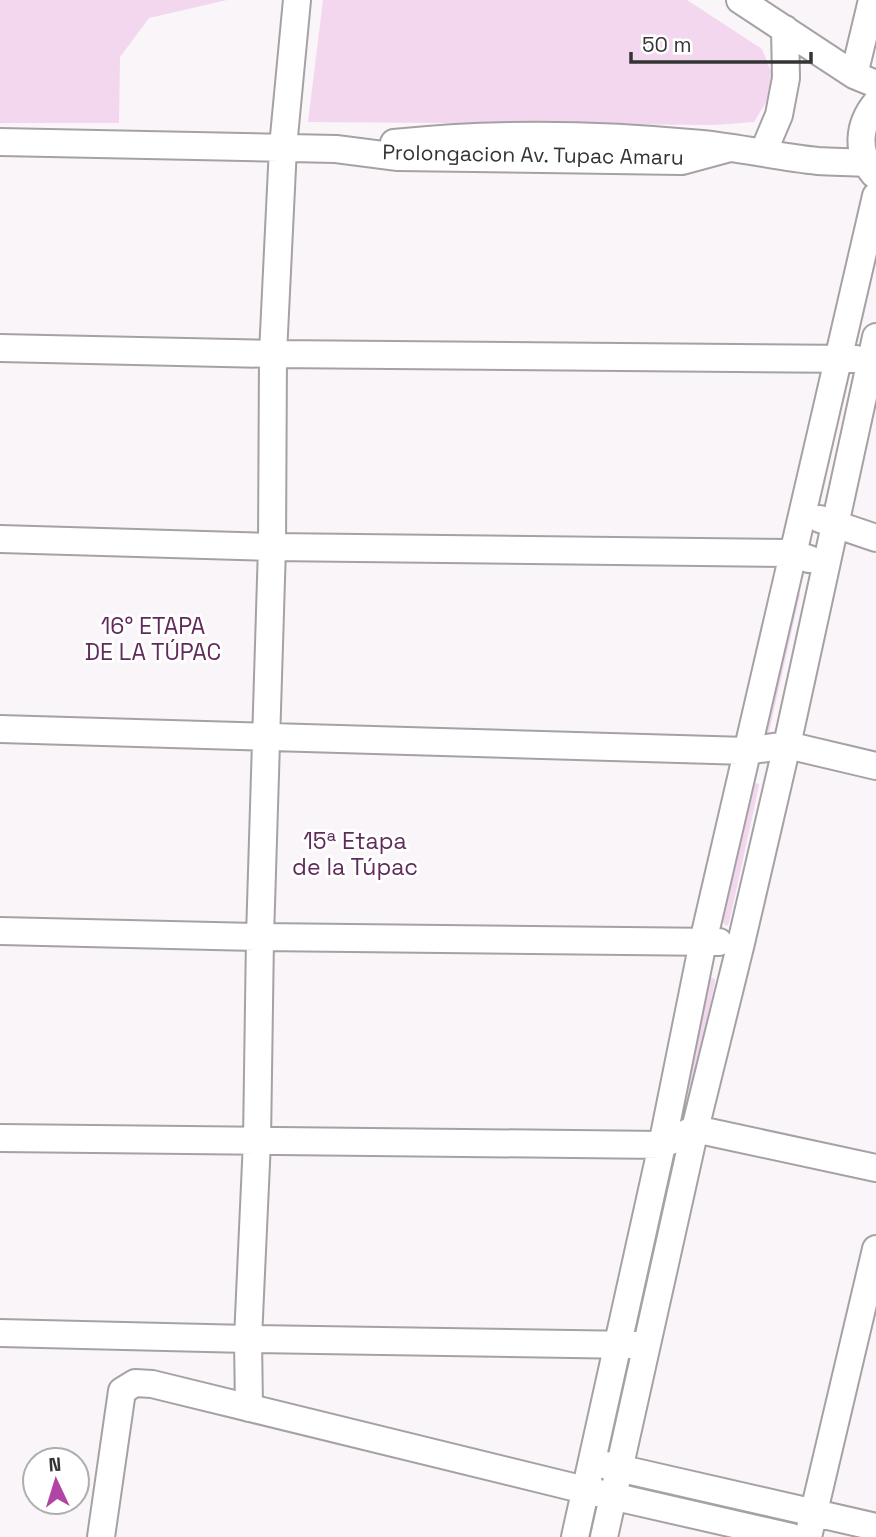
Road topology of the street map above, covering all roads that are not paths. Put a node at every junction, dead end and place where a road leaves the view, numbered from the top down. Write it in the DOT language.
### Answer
graph roads {
  1 [pos="297,0"];
  2 [pos="740,0"];
  3 [pos="872,0"];
  4 [pos="785,29"];
  5 [pos="865,79"];
  6 [pos="876,103"];
  7 [pos="0,142"];
  8 [pos="283,147"];
  9 [pos="763,153"];
  10 [pos="871,170"];
  11 [pos="876,196"];
  12 [pos="0,348"];
  13 [pos="874,348"];
  14 [pos="272,354"];
  15 [pos="839,359"];
  16 [pos="802,513"];
  17 [pos="835,524"];
  18 [pos="876,538"];
  19 [pos="0,539"];
  20 [pos="272,547"];
  21 [pos="793,553"];
  22 [pos="826,565"];
  23 [pos="0,729"];
  24 [pos="266,737"];
  25 [pos="787,745"];
  26 [pos="747,751"];
  27 [pos="876,766"];
  28 [pos="0,931"];
  29 [pos="260,937"];
  30 [pos="703,942"];
  31 [pos="741,943"];
  32 [pos="695,1129"];
  33 [pos="0,1138"];
  34 [pos="257,1141"];
  35 [pos="662,1145"];
  36 [pos="876,1168"];
  37 [pos="876,1249"];
  38 [pos="0,1333"];
  39 [pos="248,1339"];
  40 [pos="646,1344"];
  41 [pos="618,1346"];
  42 [pos="249,1408"];
  43 [pos="590,1462"];
  44 [pos="620,1469"];
  45 [pos="585,1490"];
  46 [pos="613,1497"];
  47 [pos="811,1525"];
  48 [pos="876,1527"];
  49 [pos="101,1537"];
  50 [pos="575,1537"];
  51 [pos="604,1537"];
  52 [pos="791,1537"];
  1 -- 8 [label="street"];
  2 -- 4 [label="street"];
  3 -- 5 [label="street"];
  4 -- 5 [label="street"];
  4 -- 9 [label="street"];
  6 -- 10 [label="street"];
  7 -- 8 [label="street, Prolongacion Av. Tupac Amaru"];
  8 -- 9 [label="street, Prolongacion Av. Tupac Amaru"];
  8 -- 14 [label="street"];
  9 -- 10 [label="street, Prolongacion Av. Tupac Amaru"];
  11 -- 15 [label="street"];
  12 -- 14 [label="street"];
  13 -- 15 [label="street"];
  13 -- 17 [label="street"];
  14 -- 15 [label="street"];
  14 -- 20 [label="street"];
  15 -- 16 [label="street"];
  16 -- 17 [label="street"];
  16 -- 21 [label="street"];
  17 -- 18 [label="street"];
  17 -- 22 [label="street"];
  19 -- 20 [label="street"];
  20 -- 21 [label="street"];
  20 -- 24 [label="street"];
  21 -- 22 [label="street"];
  21 -- 26 [label="street"];
  22 -- 25 [label="street"];
  23 -- 24 [label="street"];
  24 -- 26 [label="street"];
  24 -- 29 [label="street"];
  25 -- 26 [label="street"];
  25 -- 27 [label="street"];
  25 -- 31 [label="street"];
  26 -- 30 [label="street"];
  28 -- 29 [label="street"];
  29 -- 30 [label="street"];
  29 -- 34 [label="street"];
  30 -- 31 [label="street"];
  30 -- 35 [label="street"];
  31 -- 32 [label="street"];
  32 -- 35 [label="street"];
  32 -- 36 [label="street"];
  32 -- 40 [label="street"];
  33 -- 34 [label="street"];
  34 -- 35 [label="street"];
  34 -- 39 [label="street"];
  35 -- 41 [label="street"];
  37 -- 47 [label="street"];
  38 -- 39 [label="street"];
  39 -- 41 [label="street"];
  39 -- 42 [label="street"];
  40 -- 41 [label="street"];
  40 -- 44 [label="street"];
  41 -- 43 [label="street"];
  42 -- 45 [label="street"];
  42 -- 49 [label="street"];
  43 -- 44 [label="street"];
  43 -- 45 [label="street"];
  44 -- 46 [label="street"];
  44 -- 47 [label="street"];
  45 -- 46 [label="street"];
  45 -- 50 [label="street"];
  46 -- 51 [label="street"];
  46 -- 52 [label="street"];
  47 -- 48 [label="street"];
}
